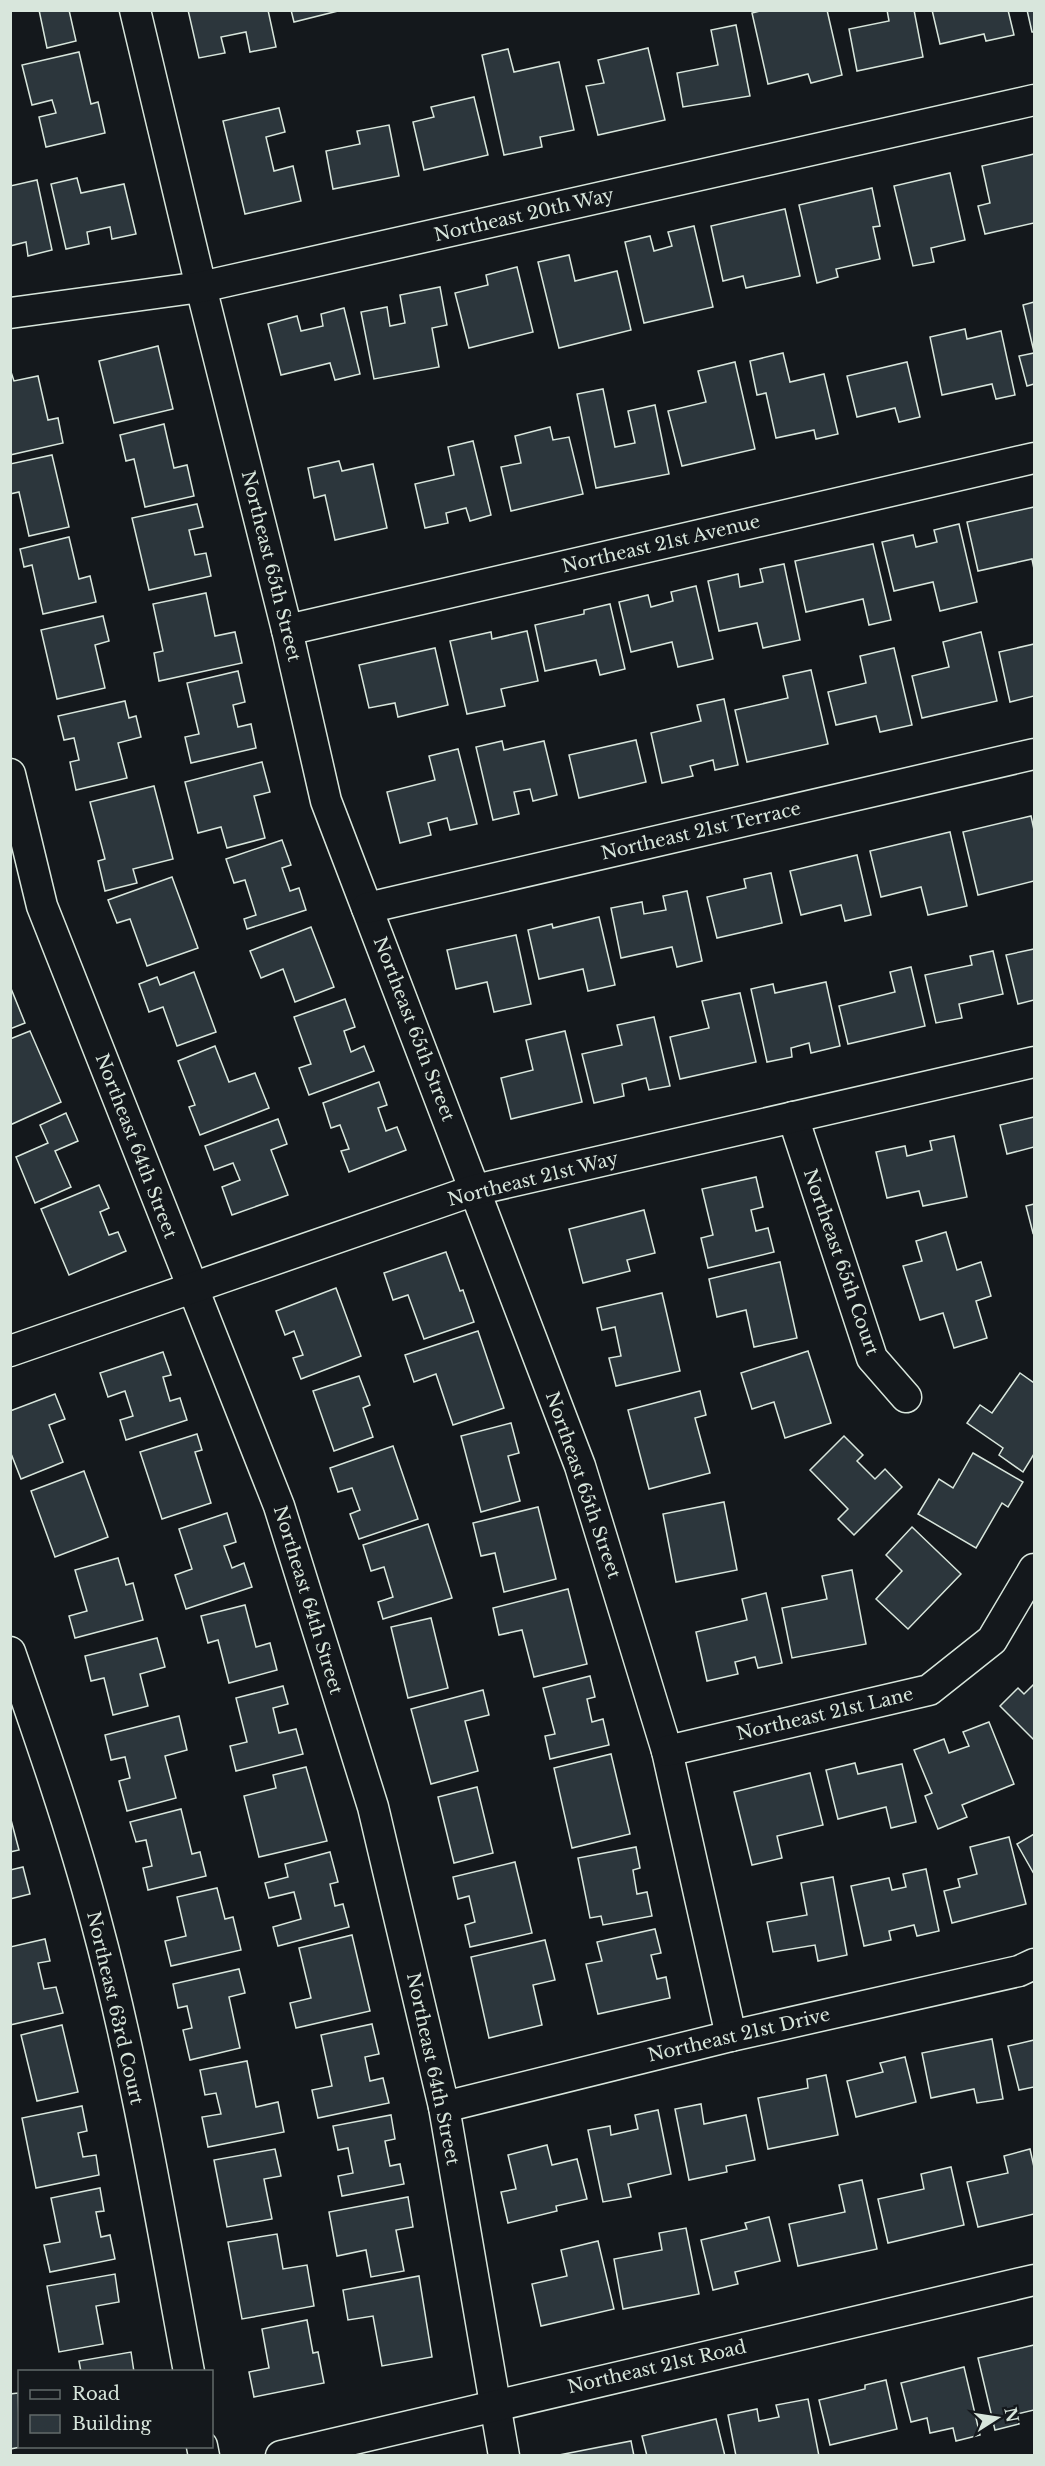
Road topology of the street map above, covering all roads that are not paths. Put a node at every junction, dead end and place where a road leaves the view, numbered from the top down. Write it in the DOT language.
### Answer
graph roads {
  1 [pos="135,10"];
  2 [pos="1035,100"];
  3 [pos="201,287"];
  4 [pos="10,313"];
  5 [pos="1035,458"];
  6 [pos="287,630"];
  7 [pos="1035,754"];
  8 [pos="10,774"];
  9 [pos="367,908"];
  10 [pos="1035,1062"];
  11 [pos="792,1117"];
  12 [pos="475,1190"];
  13 [pos="191,1288"];
  14 [pos="10,1351"];
  15 [pos="906,1397"];
  16 [pos="1035,1569"];
  17 [pos="10,1652"];
  18 [pos="667,1751"];
  19 [pos="1035,1964"];
  20 [pos="731,2036"];
  21 [pos="444,2107"];
  22 [pos="1035,2280"];
  23 [pos="189,2370"];
  24 [pos="496,2404"];
  25 [pos="281,2456"];
  26 [pos="504,2456"];
  1 -- 3 [label="street, Northeast 65th Street"];
  2 -- 3 [label="street, Northeast 20th Way"];
  3 -- 4 [label="street, Northeast 20th Way"];
  3 -- 6 [label="street, Northeast 65th Street"];
  5 -- 6 [label="street, Northeast 21st Avenue"];
  6 -- 9 [label="street, Northeast 65th Street"];
  7 -- 9 [label="street, Northeast 21st Terrace"];
  8 -- 13 [label="street, Northeast 64th Street"];
  9 -- 12 [label="street, Northeast 65th Street"];
  10 -- 11 [label="street, Northeast 21st Way"];
  11 -- 12 [label="street, Northeast 21st Way"];
  11 -- 15 [label="street, Northeast 65th Court"];
  12 -- 13 [label="street, Northeast 21st Way"];
  12 -- 18 [label="street, Northeast 65th Street"];
  13 -- 14 [label="street, Northeast 21st Way"];
  13 -- 21 [label="street, Northeast 64th Street"];
  16 -- 18 [label="street, Northeast 21st Lane"];
  17 -- 23 [label="street, Northeast 63rd Court"];
  18 -- 20 [label="street, Northeast 65th Street"];
  19 -- 20 [label="street, Northeast 21st Drive"];
  20 -- 21 [label="street, Northeast 21st Drive"];
  21 -- 24 [label="street, Northeast 64th Street"];
  22 -- 24 [label="street, Northeast 21st Road"];
  24 -- 25 [label="street, Northeast 21st Road"];
  24 -- 26 [label="street, Northeast 64th Street"];
}
